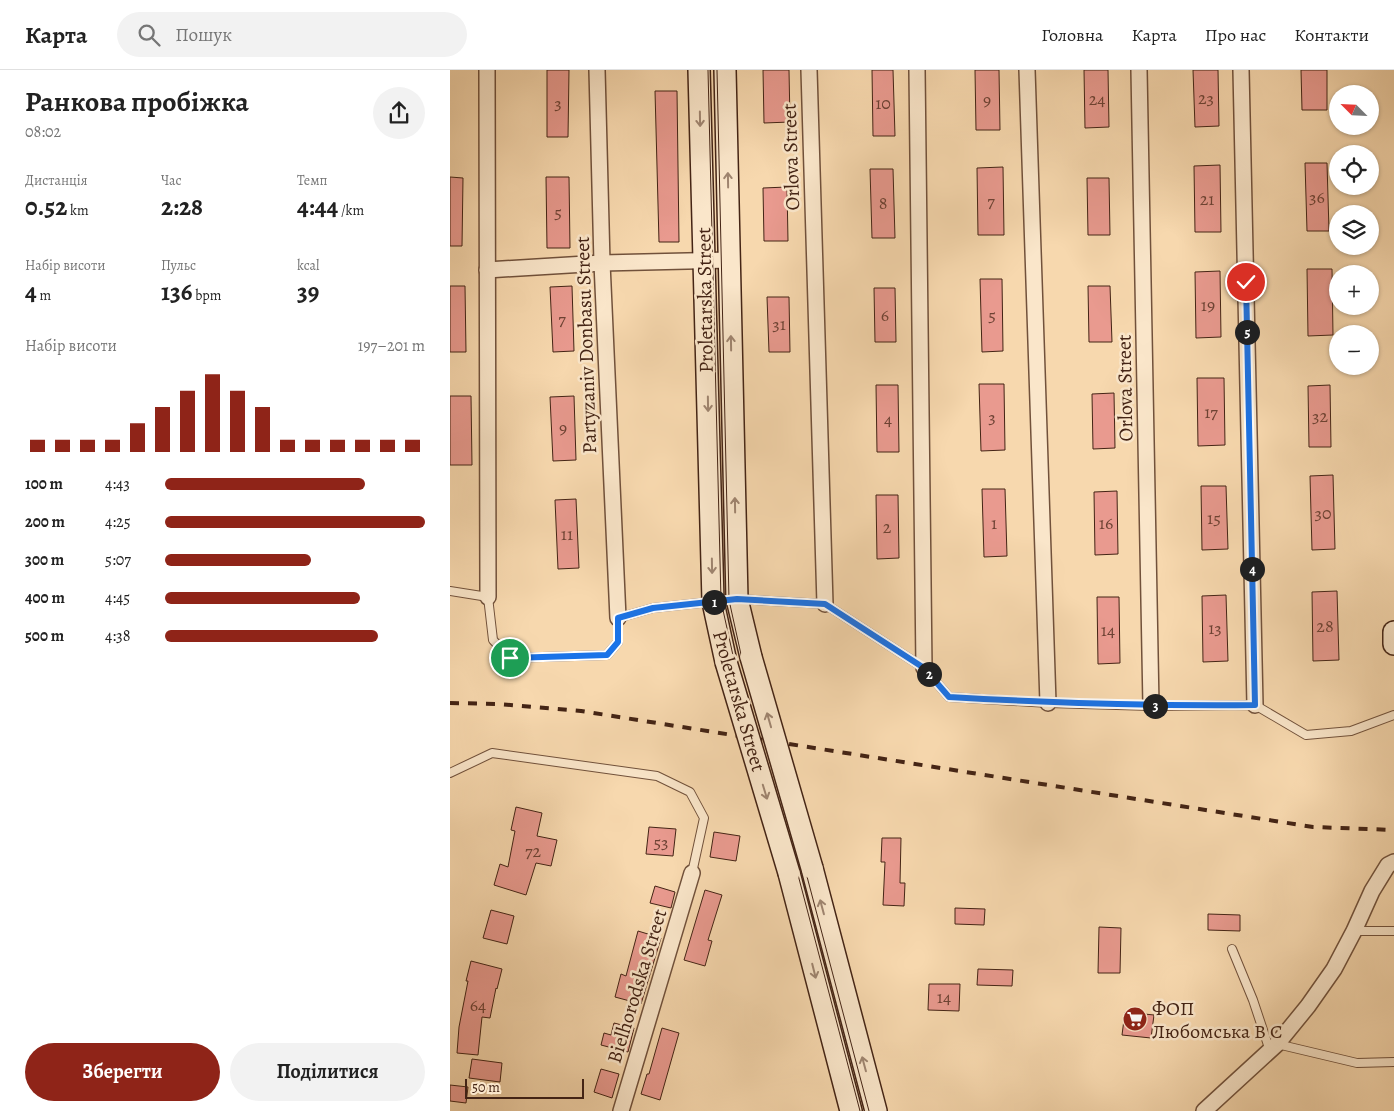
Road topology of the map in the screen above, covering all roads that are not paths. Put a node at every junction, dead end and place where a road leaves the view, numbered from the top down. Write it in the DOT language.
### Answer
graph roads {
  1 [pos="487,70"];
  2 [pos="597,70"];
  3 [pos="699,70"];
  4 [pos="725,70"];
  5 [pos="809,70"];
  6 [pos="917,70"];
  7 [pos="1027,70"];
  8 [pos="1139,70"];
  9 [pos="1241,70"];
  10 [pos="730,260"];
  11 [pos="704,261"];
  12 [pos="602,263"];
  13 [pos="488,270"];
  14 [pos="450,591"];
  15 [pos="488,597"];
  16 [pos="737,599"];
  17 [pos="713,602"];
  18 [pos="825,604"];
  19 [pos="618,618"];
  20 [pos="1394,632"];
  21 [pos="1394,644"];
  22 [pos="924,668"];
  23 [pos="1048,703"];
  24 [pos="1255,705"];
  25 [pos="1150,706"];
  26 [pos="1394,715"];
  27 [pos="450,773"];
  28 [pos="1394,862"];
  29 [pos="692,873"];
  30 [pos="1354,931"];
  31 [pos="1394,931"];
  32 [pos="1232,949"];
  33 [pos="1274,1048"];
  34 [pos="1394,1062"];
  35 [pos="621,1111"];
  36 [pos="851,1111"];
  37 [pos="876,1111"];
  38 [pos="1204,1111"];
  1 -- 13 [label="street"];
  2 -- 12 [label="street, Partyzaniv Donbasu Street"];
  3 -- 11 [label="main road, Proletarska Street, one-way"];
  10 -- 4 [label="main road, Proletarska Street, one-way"];
  5 -- 18 [label="street, Orlova Street"];
  6 -- 22 [label="street"];
  7 -- 23 [label="street"];
  8 -- 25 [label="street, Orlova Street"];
  9 -- 24 [label="street"];
  10 -- 11 [label="street"];
  16 -- 10 [label="main road, Proletarska Street, one-way"];
  11 -- 12 [label="street"];
  11 -- 17 [label="main road, Proletarska Street, one-way"];
  12 -- 13 [label="street"];
  12 -- 19 [label="street, Partyzaniv Donbasu Street"];
  13 -- 15 [label="street"];
  14 -- 15 [label="lane"];
  15 -- 19 [label="lane"];
  16 -- 17 [label="lane"];
  16 -- 18 [label="lane"];
  37 -- 16 [label="main road, Proletarska Street, one-way, bridge"];
  17 -- 19 [label="lane"];
  17 -- 36 [label="main road, Proletarska Street, one-way, bridge"];
  18 -- 22 [label="lane"];
  20 -- 21 [label="main road"];
  22 -- 23 [label="lane"];
  23 -- 25 [label="lane"];
  24 -- 25 [label="lane"];
  24 -- 26 [label="lane"];
  27 -- 29 [label="lane"];
  28 -- 30 [label="street"];
  29 -- 35 [label="street, Bielhorodska Street"];
  30 -- 31 [label="lane"];
  30 -- 33 [label="street"];
  32 -- 33 [label="lane"];
  33 -- 34 [label="lane"];
  33 -- 38 [label="street"];
}
